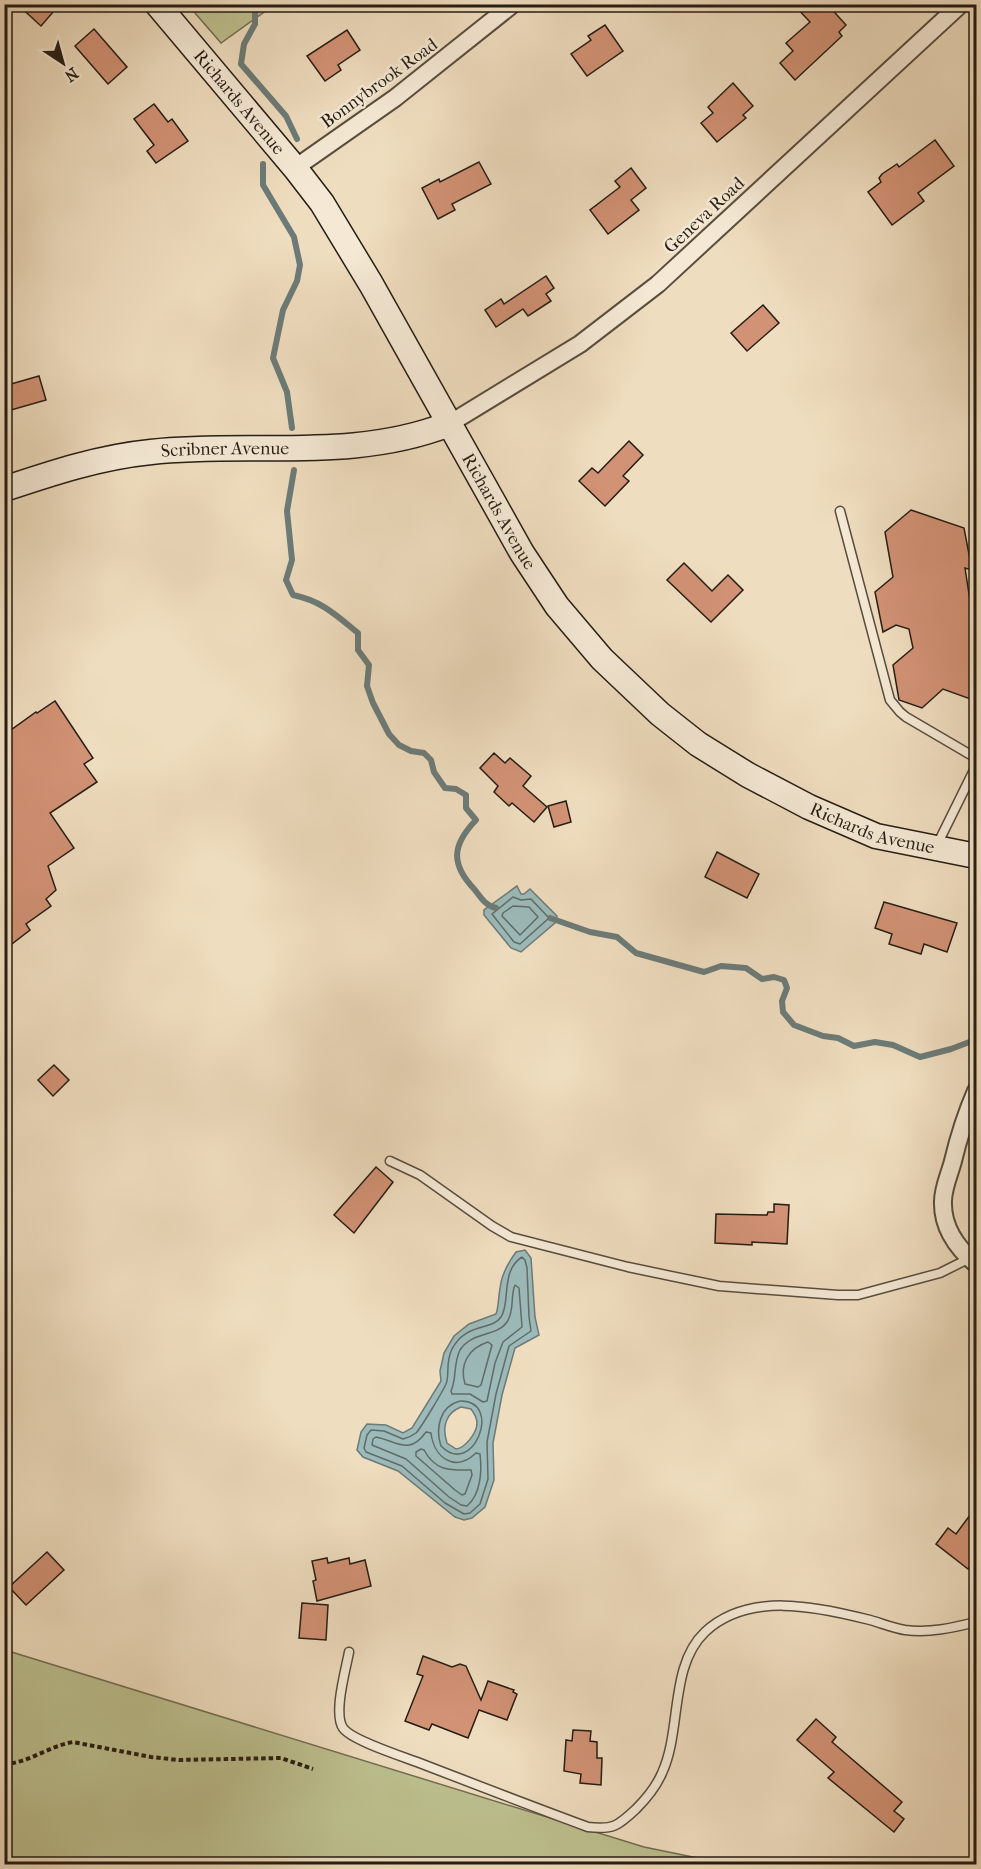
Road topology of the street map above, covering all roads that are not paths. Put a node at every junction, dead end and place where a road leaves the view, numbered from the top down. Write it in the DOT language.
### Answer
graph roads {
  1 [pos="157,4"];
  2 [pos="513,4"];
  3 [pos="961,4"];
  4 [pos="295,168"];
  5 [pos="449,424"];
  6 [pos="4,489"];
  7 [pos="840,511"];
  8 [pos="976,758"];
  9 [pos="976,766"];
  10 [pos="936,848"];
  11 [pos="976,856"];
  12 [pos="976,1091"];
  13 [pos="390,1161"];
  14 [pos="973,1261"];
  15 [pos="976,1622"];
  16 [pos="349,1652"];
  1 -- 4 [label="street, Richards Avenue"];
  2 -- 4 [label="street, Bonnybrook Road"];
  3 -- 5 [label="street, Geneva Road"];
  4 -- 5 [label="street, Richards Avenue"];
  5 -- 6 [label="street, Scribner Avenue"];
  5 -- 10 [label="street, Richards Avenue"];
  7 -- 8 [label="lane"];
  9 -- 10 [label="lane"];
  10 -- 11 [label="street, Richards Avenue"];
  12 -- 14 [label="street"];
  13 -- 14 [label="lane"];
  15 -- 16 [label="lane"];
}
